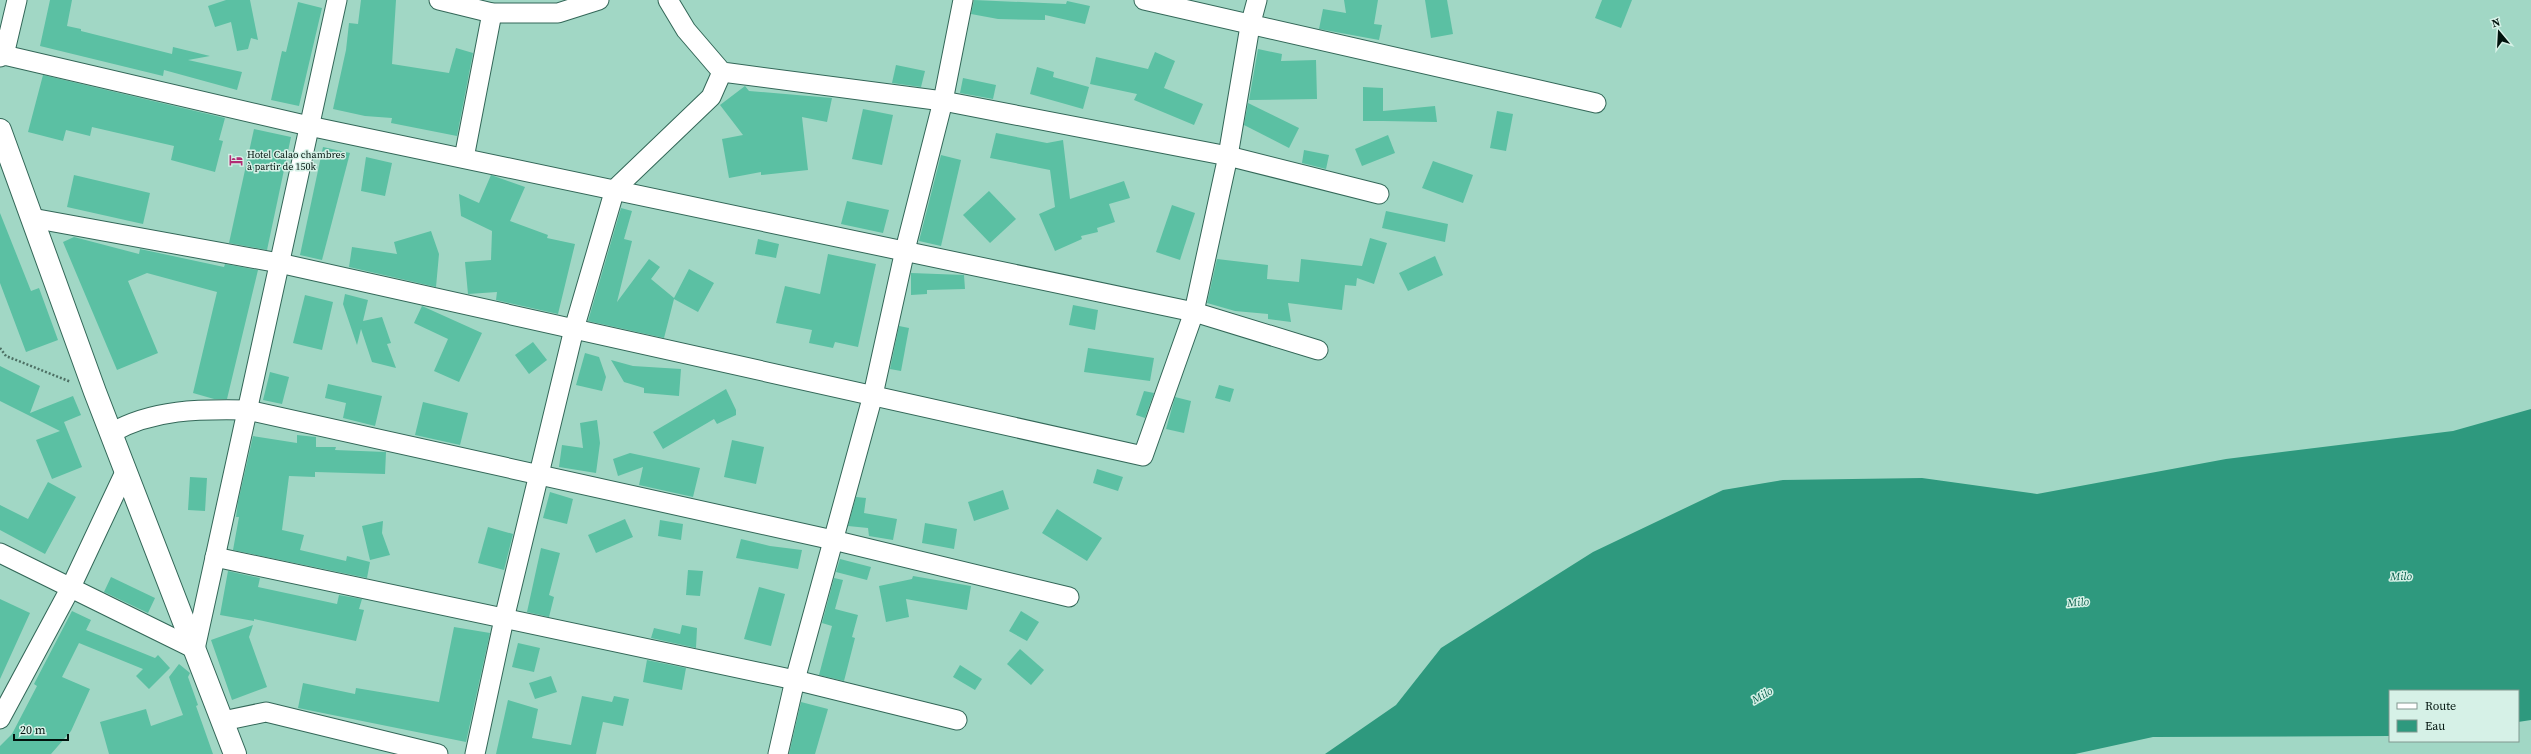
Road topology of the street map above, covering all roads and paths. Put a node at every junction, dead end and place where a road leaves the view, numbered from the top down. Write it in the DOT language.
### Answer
graph roads {
  1 [pos="17,0"];
  2 [pos="337,0"];
  3 [pos="439,0"];
  4 [pos="599,0"];
  5 [pos="668,0"];
  6 [pos="963,0"];
  7 [pos="1144,0"];
  8 [pos="1257,0"];
  9 [pos="492,13"];
  10 [pos="1250,26"];
  11 [pos="2,56"];
  12 [pos="722,72"];
  13 [pos="943,101"];
  14 [pos="1596,103"];
  15 [pos="309,126"];
  16 [pos="0,130"];
  17 [pos="1228,156"];
  18 [pos="464,158"];
  19 [pos="615,188"];
  20 [pos="1379,194"];
  21 [pos="32,218"];
  22 [pos="905,250"];
  23 [pos="279,263"];
  24 [pos="1194,312"];
  25 [pos="574,329"];
  26 [pos="0,348"];
  27 [pos="1318,350"];
  28 [pos="95,392"];
  29 [pos="873,395"];
  30 [pos="247,410"];
  31 [pos="111,433"];
  32 [pos="126,470"];
  33 [pos="540,475"];
  34 [pos="833,540"];
  35 [pos="0,553"];
  36 [pos="215,557"];
  37 [pos="70,589"];
  38 [pos="1069,597"];
  39 [pos="504,619"];
  40 [pos="195,649"];
  41 [pos="795,680"];
  42 [pos="0,719"];
  43 [pos="957,720"];
  44 [pos="222,721"];
  45 [pos="235,754"];
  46 [pos="438,754"];
  47 [pos="475,754"];
  48 [pos="778,754"];
  1 -- 11 [label="street"];
  2 -- 15 [label="street"];
  3 -- 9 [label="street"];
  4 -- 9 [label="street"];
  5 -- 12 [label="street"];
  6 -- 13 [label="street"];
  7 -- 10 [label="street"];
  8 -- 10 [label="street"];
  9 -- 18 [label="street"];
  10 -- 14 [label="street"];
  10 -- 17 [label="street"];
  11 -- 15 [label="street"];
  12 -- 13 [label="street"];
  12 -- 19 [label="street"];
  13 -- 17 [label="street"];
  13 -- 22 [label="street"];
  15 -- 18 [label="street"];
  15 -- 23 [label="street"];
  16 -- 21 [label="street"];
  17 -- 20 [label="street"];
  17 -- 24 [label="street"];
  18 -- 19 [label="street"];
  19 -- 22 [label="street"];
  19 -- 25 [label="street"];
  21 -- 23 [label="street"];
  21 -- 28 [label="street"];
  22 -- 24 [label="street"];
  22 -- 29 [label="street"];
  23 -- 25 [label="street"];
  23 -- 30 [label="street"];
  24 -- 27 [label="street"];
  24 -- 29 [label="street"];
  25 -- 29 [label="street"];
  25 -- 33 [label="street"];
  26 -- 28 [label="path"];
  28 -- 31 [label="street"];
  29 -- 34 [label="street"];
  30 -- 31 [label="street"];
  30 -- 33 [label="street"];
  30 -- 36 [label="street"];
  31 -- 32 [label="street"];
  32 -- 37 [label="street"];
  32 -- 40 [label="street"];
  33 -- 34 [label="street"];
  33 -- 39 [label="street"];
  34 -- 38 [label="street"];
  34 -- 41 [label="street"];
  35 -- 37 [label="street"];
  36 -- 39 [label="street"];
  36 -- 40 [label="street"];
  37 -- 40 [label="street"];
  37 -- 42 [label="street"];
  39 -- 41 [label="street"];
  39 -- 47 [label="street"];
  40 -- 44 [label="street"];
  41 -- 43 [label="street"];
  41 -- 48 [label="street"];
  44 -- 45 [label="street"];
  44 -- 46 [label="street"];
}
